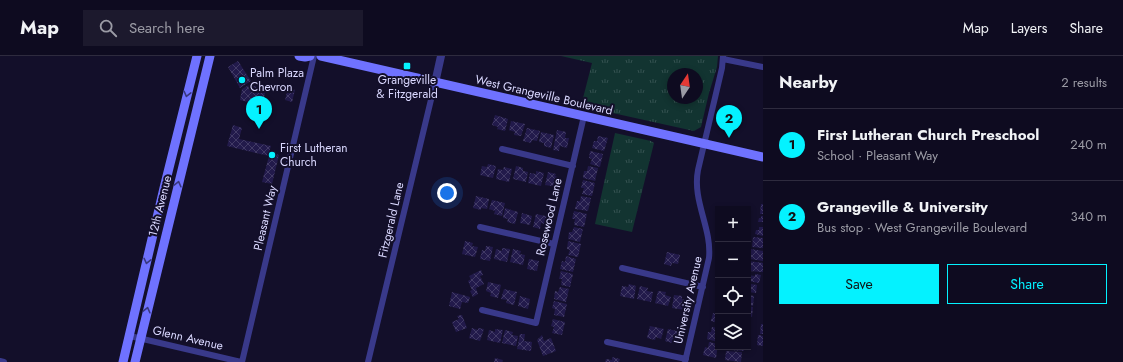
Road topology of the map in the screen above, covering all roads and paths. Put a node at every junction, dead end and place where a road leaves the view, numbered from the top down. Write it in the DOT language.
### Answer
graph roads {
  1 [pos="197,56"];
  2 [pos="210,56"];
  3 [pos="299,56"];
  4 [pos="310,56"];
  5 [pos="314,56"];
  6 [pos="320,56"];
  7 [pos="441,56"];
  8 [pos="723,58"];
  9 [pos="763,67"];
  10 [pos="435,82"];
  11 [pos="584,116"];
  12 [pos="705,144"];
  13 [pos="502,149"];
  14 [pos="763,157"];
  15 [pos="573,166"];
  16 [pos="480,227"];
  17 [pos="554,244"];
  18 [pos="622,268"];
  19 [pos="703,287"];
  20 [pos="482,310"];
  21 [pos="130,336"];
  22 [pos="140,338"];
  23 [pos="607,342"];
  24 [pos="685,360"];
  25 [pos="0,361"];
  26 [pos="4,362"];
  27 [pos="123,362"];
  28 [pos="135,362"];
  29 [pos="241,362"];
  30 [pos="368,362"];
  1 -- 21 [label="main road, 12th Avenue, one-way"];
  22 -- 2 [label="main road, 12th Avenue, one-way"];
  3 -- 4 [label="main road"];
  5 -- 29 [label="street, Pleasant Way"];
  6 -- 10 [label="main road, West Grangeville Boulevard"];
  7 -- 10 [label="street"];
  8 -- 9 [label="street"];
  8 -- 12 [label="street, University Avenue"];
  10 -- 11 [label="main road, West Grangeville Boulevard"];
  10 -- 30 [label="street, Fitzgerald Lane"];
  11 -- 12 [label="main road, West Grangeville Boulevard"];
  11 -- 15 [label="street, Rosewood Lane"];
  12 -- 14 [label="main road, West Grangeville Boulevard"];
  12 -- 19 [label="street, University Avenue"];
  13 -- 15 [label="street"];
  15 -- 17 [label="street, Rosewood Lane"];
  16 -- 17 [label="street"];
  17 -- 20 [label="street, Rosewood Lane"];
  18 -- 19 [label="street"];
  19 -- 24 [label="street, University Avenue"];
  21 -- 22 [label="street, Glenn Avenue"];
  21 -- 27 [label="main road, 12th Avenue"];
  22 -- 28 [label="main road, 12th Avenue"];
  22 -- 29 [label="street, Glenn Avenue"];
  23 -- 24 [label="street"];
  25 -- 26 [label="street"];
}
